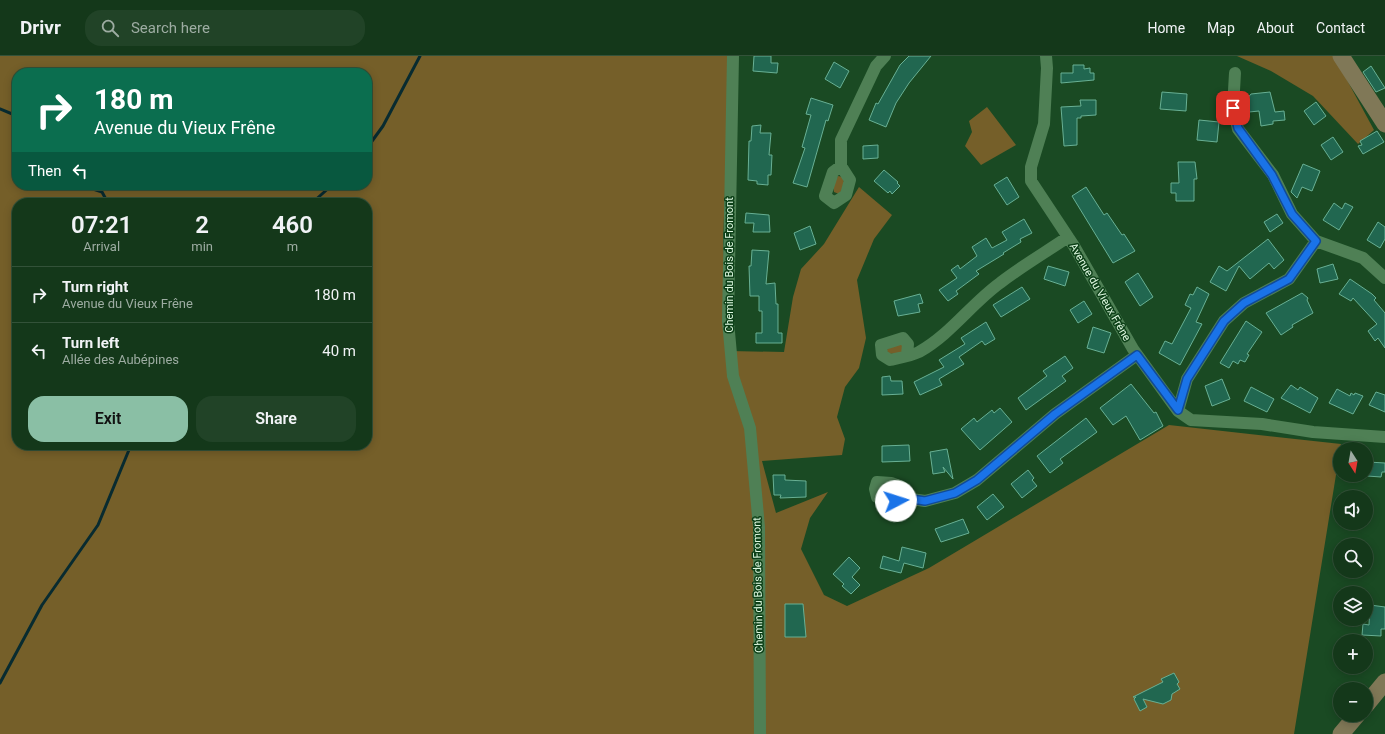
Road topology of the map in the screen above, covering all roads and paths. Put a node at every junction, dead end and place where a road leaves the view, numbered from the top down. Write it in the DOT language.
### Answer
graph roads {
  1 [pos="733,56"];
  2 [pos="885,56"];
  3 [pos="1046,56"];
  4 [pos="1341,56"];
  5 [pos="1235,73"];
  6 [pos="1385,124"];
  7 [pos="841,166"];
  8 [pos="1068,237"];
  9 [pos="1316,241"];
  10 [pos="1385,278"];
  11 [pos="1137,355"];
  12 [pos="907,356"];
  13 [pos="1178,410"];
  14 [pos="1385,437"];
  15 [pos="905,498"];
  16 [pos="1385,682"];
  17 [pos="1373,697"];
  18 [pos="1351,722"];
  19 [pos="760,734"];
  20 [pos="1341,734"];
  1 -- 19 [label="street, Chemin du Bois de Fromont"];
  2 -- 7 [label="street"];
  3 -- 8 [label="street, Avenue du Vieux Frêne"];
  4 -- 6 [label="street"];
  5 -- 9 [label="street"];
  8 -- 11 [label="street, Avenue du Vieux Frêne"];
  8 -- 12 [label="street"];
  9 -- 10 [label="street"];
  9 -- 13 [label="street"];
  11 -- 13 [label="street, Avenue du Vieux Frêne"];
  11 -- 15 [label="street"];
  13 -- 14 [label="street, Avenue du Vieux Frêne"];
  16 -- 17 [label="street"];
  18 -- 20 [label="street"];
}
